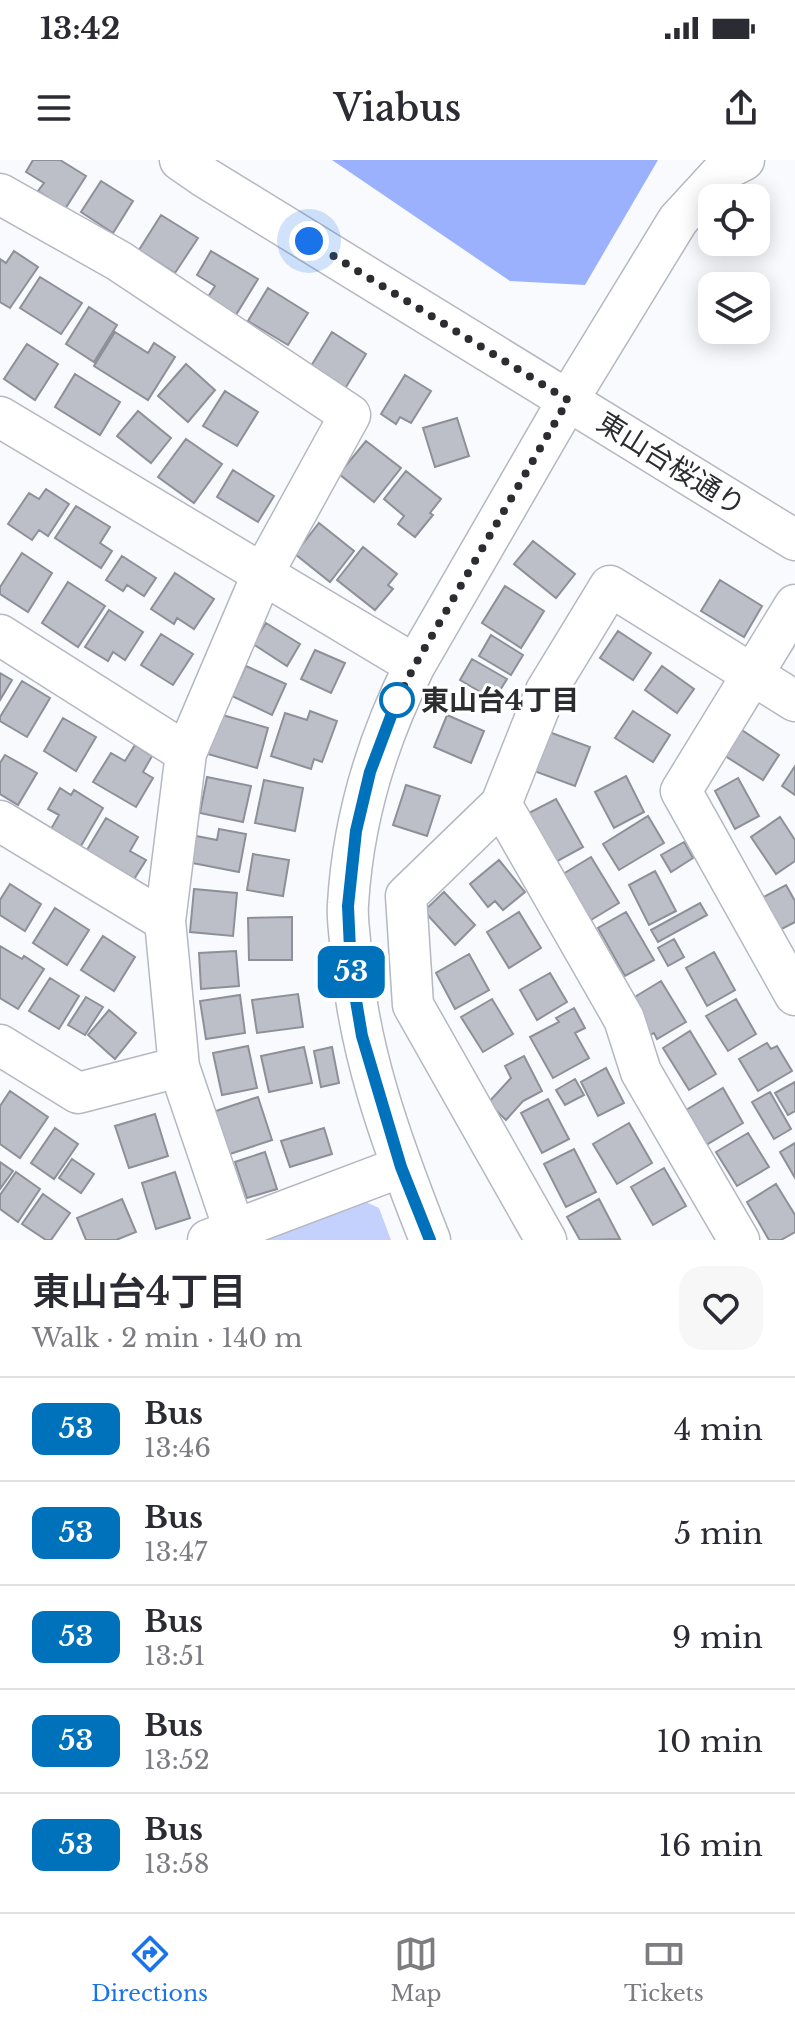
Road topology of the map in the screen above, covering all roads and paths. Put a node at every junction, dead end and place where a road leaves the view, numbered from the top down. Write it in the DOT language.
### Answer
graph roads {
  1 [pos="180,160"];
  2 [pos="744,160"];
  3 [pos="0,194"];
  4 [pos="568,400"];
  5 [pos="0,417"];
  6 [pos="795,540"];
  7 [pos="262,575"];
  8 [pos="795,605"];
  9 [pos="0,635"];
  10 [pos="415,665"];
  11 [pos="751,674"];
  12 [pos="795,701"];
  13 [pos="186,753"];
  14 [pos="501,804"];
  15 [pos="0,821"];
  16 [pos="165,921"];
  17 [pos="790,976"];
  18 [pos="0,1045"];
  19 [pos="179,1067"];
  20 [pos="401,1167"];
  21 [pos="221,1235"];
  22 [pos="430,1240"];
  23 [pos="546,1240"];
  24 [pos="739,1240"];
  1 -- 4 [label="street, 東山台桜通り"];
  2 -- 4 [label="street"];
  3 -- 7 [label="street"];
  4 -- 6 [label="street, 東山台桜通り"];
  4 -- 10 [label="street"];
  5 -- 7 [label="street"];
  7 -- 10 [label="street"];
  7 -- 13 [label="street"];
  8 -- 11 [label="street"];
  9 -- 13 [label="street"];
  10 -- 20 [label="street"];
  11 -- 12 [label="street"];
  11 -- 14 [label="street"];
  11 -- 17 [label="street"];
  13 -- 16 [label="street"];
  14 -- 23 [label="street"];
  14 -- 24 [label="street"];
  15 -- 16 [label="street"];
  16 -- 19 [label="street"];
  18 -- 19 [label="street"];
  19 -- 21 [label="street"];
  20 -- 21 [label="street"];
  20 -- 22 [label="street"];
}
